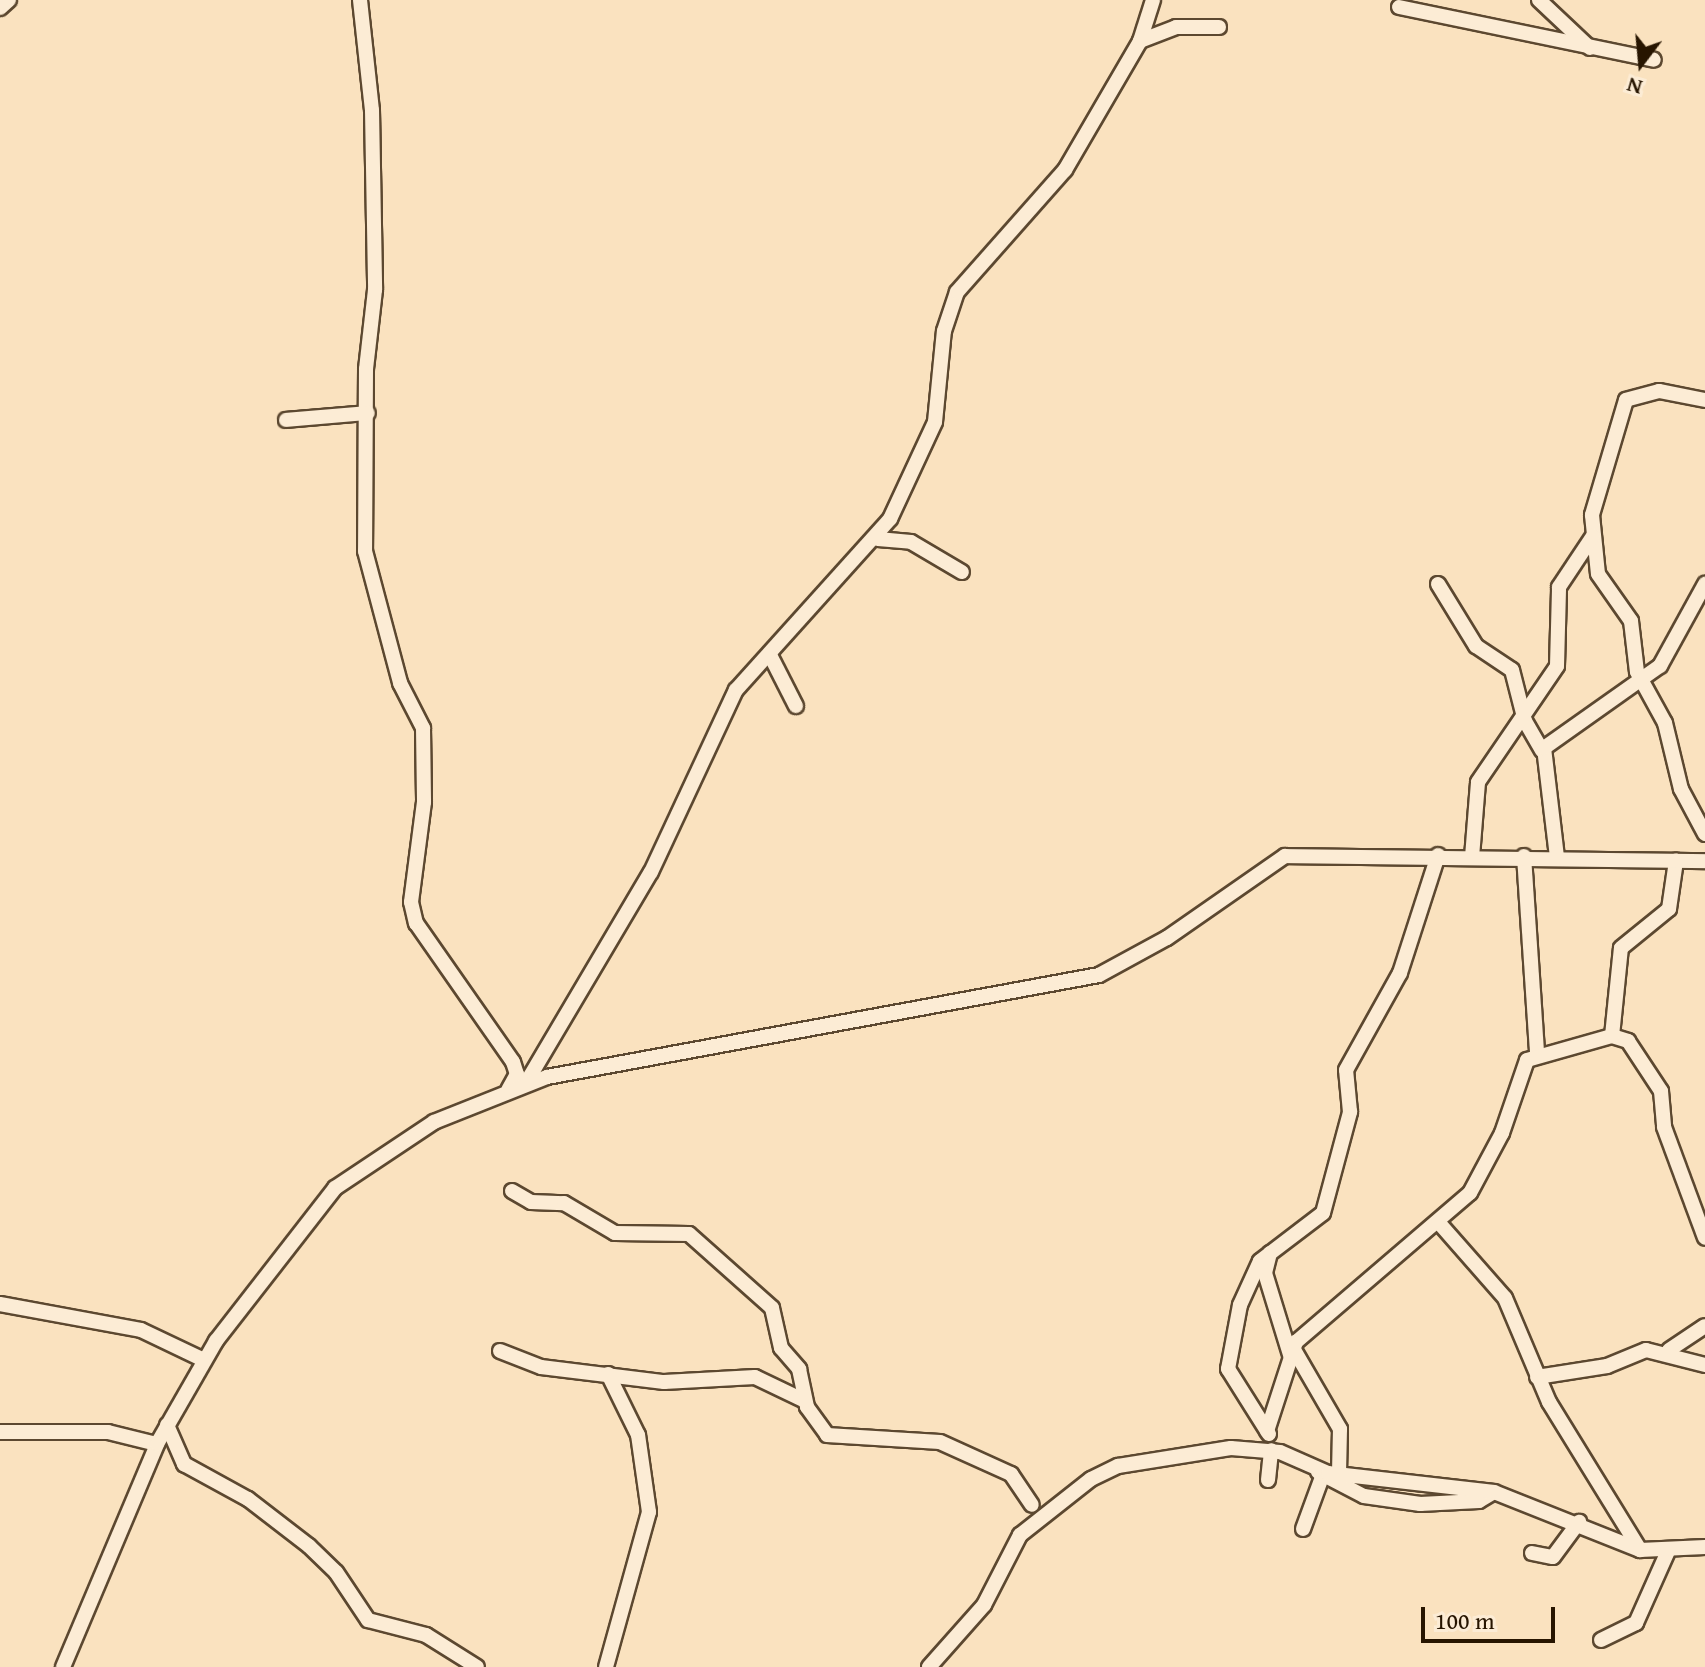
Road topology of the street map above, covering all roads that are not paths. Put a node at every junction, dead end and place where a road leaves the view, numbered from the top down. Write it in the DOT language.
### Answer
graph roads {
  1 [pos="9,0"];
  2 [pos="360,0"];
  3 [pos="1153,0"];
  4 [pos="1539,0"];
  5 [pos="1399,7"];
  6 [pos="0,8"];
  7 [pos="1219,27"];
  8 [pos="1140,41"];
  9 [pos="1590,48"];
  10 [pos="1654,60"];
  11 [pos="1705,400"];
  12 [pos="368,413"];
  13 [pos="286,420"];
  14 [pos="1593,536"];
  15 [pos="878,539"];
  16 [pos="962,572"];
  17 [pos="1438,584"];
  18 [pos="1705,584"];
  19 [pos="771,657"];
  20 [pos="1642,681"];
  21 [pos="796,706"];
  22 [pos="1525,721"];
  23 [pos="1542,751"];
  24 [pos="1705,834"];
  25 [pos="1438,855"];
  26 [pos="1524,856"];
  27 [pos="1472,857"];
  28 [pos="1557,857"];
  29 [pos="1676,861"];
  30 [pos="1705,861"];
  31 [pos="1612,1036"];
  32 [pos="1537,1052"];
  33 [pos="526,1083"];
  34 [pos="508,1090"];
  35 [pos="512,1191"];
  36 [pos="1440,1224"];
  37 [pos="1705,1238"];
  38 [pos="1270,1253"];
  39 [pos="0,1304"];
  40 [pos="1705,1326"];
  41 [pos="1669,1350"];
  42 [pos="500,1351"];
  43 [pos="1292,1352"];
  44 [pos="204,1360"];
  45 [pos="1705,1365"];
  46 [pos="608,1374"];
  47 [pos="1537,1377"];
  48 [pos="805,1401"];
  49 [pos="167,1425"];
  50 [pos="1267,1431"];
  51 [pos="0,1432"];
  52 [pos="157,1444"];
  53 [pos="1273,1451"];
  54 [pos="1320,1473"];
  55 [pos="1339,1474"];
  56 [pos="1268,1480"];
  57 [pos="1494,1492"];
  58 [pos="1032,1505"];
  59 [pos="1579,1522"];
  60 [pos="1303,1529"];
  61 [pos="1705,1547"];
  62 [pos="1640,1550"];
  63 [pos="1668,1551"];
  64 [pos="1532,1553"];
  65 [pos="1601,1640"];
  66 [pos="63,1667"];
  67 [pos="477,1667"];
  68 [pos="606,1667"];
  69 [pos="929,1667"];
  1 -- 6 [label="street"];
  2 -- 12 [label="street"];
  3 -- 8 [label="street"];
  4 -- 9 [label="street"];
  5 -- 9 [label="street"];
  7 -- 8 [label="street"];
  8 -- 15 [label="street"];
  9 -- 10 [label="street"];
  11 -- 14 [label="street"];
  12 -- 13 [label="street"];
  12 -- 34 [label="street"];
  14 -- 20 [label="street"];
  14 -- 22 [label="street"];
  15 -- 16 [label="street"];
  15 -- 19 [label="street"];
  17 -- 22 [label="street"];
  18 -- 20 [label="street"];
  19 -- 21 [label="street"];
  19 -- 33 [label="street"];
  20 -- 23 [label="street"];
  20 -- 24 [label="street"];
  22 -- 23 [label="street"];
  22 -- 27 [label="street"];
  23 -- 28 [label="street"];
  25 -- 27 [label="street"];
  25 -- 33 [label="street"];
  25 -- 38 [label="street"];
  26 -- 27 [label="street"];
  26 -- 28 [label="street"];
  26 -- 32 [label="street"];
  28 -- 29 [label="street"];
  29 -- 30 [label="street"];
  29 -- 31 [label="street"];
  31 -- 32 [label="street"];
  31 -- 37 [label="street"];
  32 -- 36 [label="street"];
  33 -- 34 [label="street"];
  34 -- 44 [label="street"];
  35 -- 48 [label="street"];
  36 -- 43 [label="street"];
  36 -- 47 [label="street"];
  38 -- 43 [label="street"];
  38 -- 50 [label="street"];
  39 -- 44 [label="street"];
  40 -- 41 [label="street"];
  41 -- 45 [label="street"];
  41 -- 47 [label="street"];
  42 -- 46 [label="street"];
  43 -- 50 [label="street"];
  43 -- 55 [label="street"];
  44 -- 49 [label="street"];
  46 -- 48 [label="street"];
  46 -- 68 [label="street"];
  47 -- 62 [label="street"];
  48 -- 58 [label="street"];
  49 -- 52 [label="street"];
  49 -- 67 [label="street"];
  50 -- 53 [label="street"];
  51 -- 52 [label="street"];
  52 -- 66 [label="street"];
  53 -- 54 [label="street"];
  53 -- 56 [label="street"];
  53 -- 69 [label="street"];
  54 -- 55 [label="street"];
  54 -- 57 [label="street"];
  54 -- 60 [label="street"];
  55 -- 57 [label="street"];
  57 -- 59 [label="street"];
  59 -- 62 [label="street"];
  59 -- 64 [label="street"];
  61 -- 63 [label="street"];
  62 -- 63 [label="street"];
  63 -- 65 [label="street"];
}
